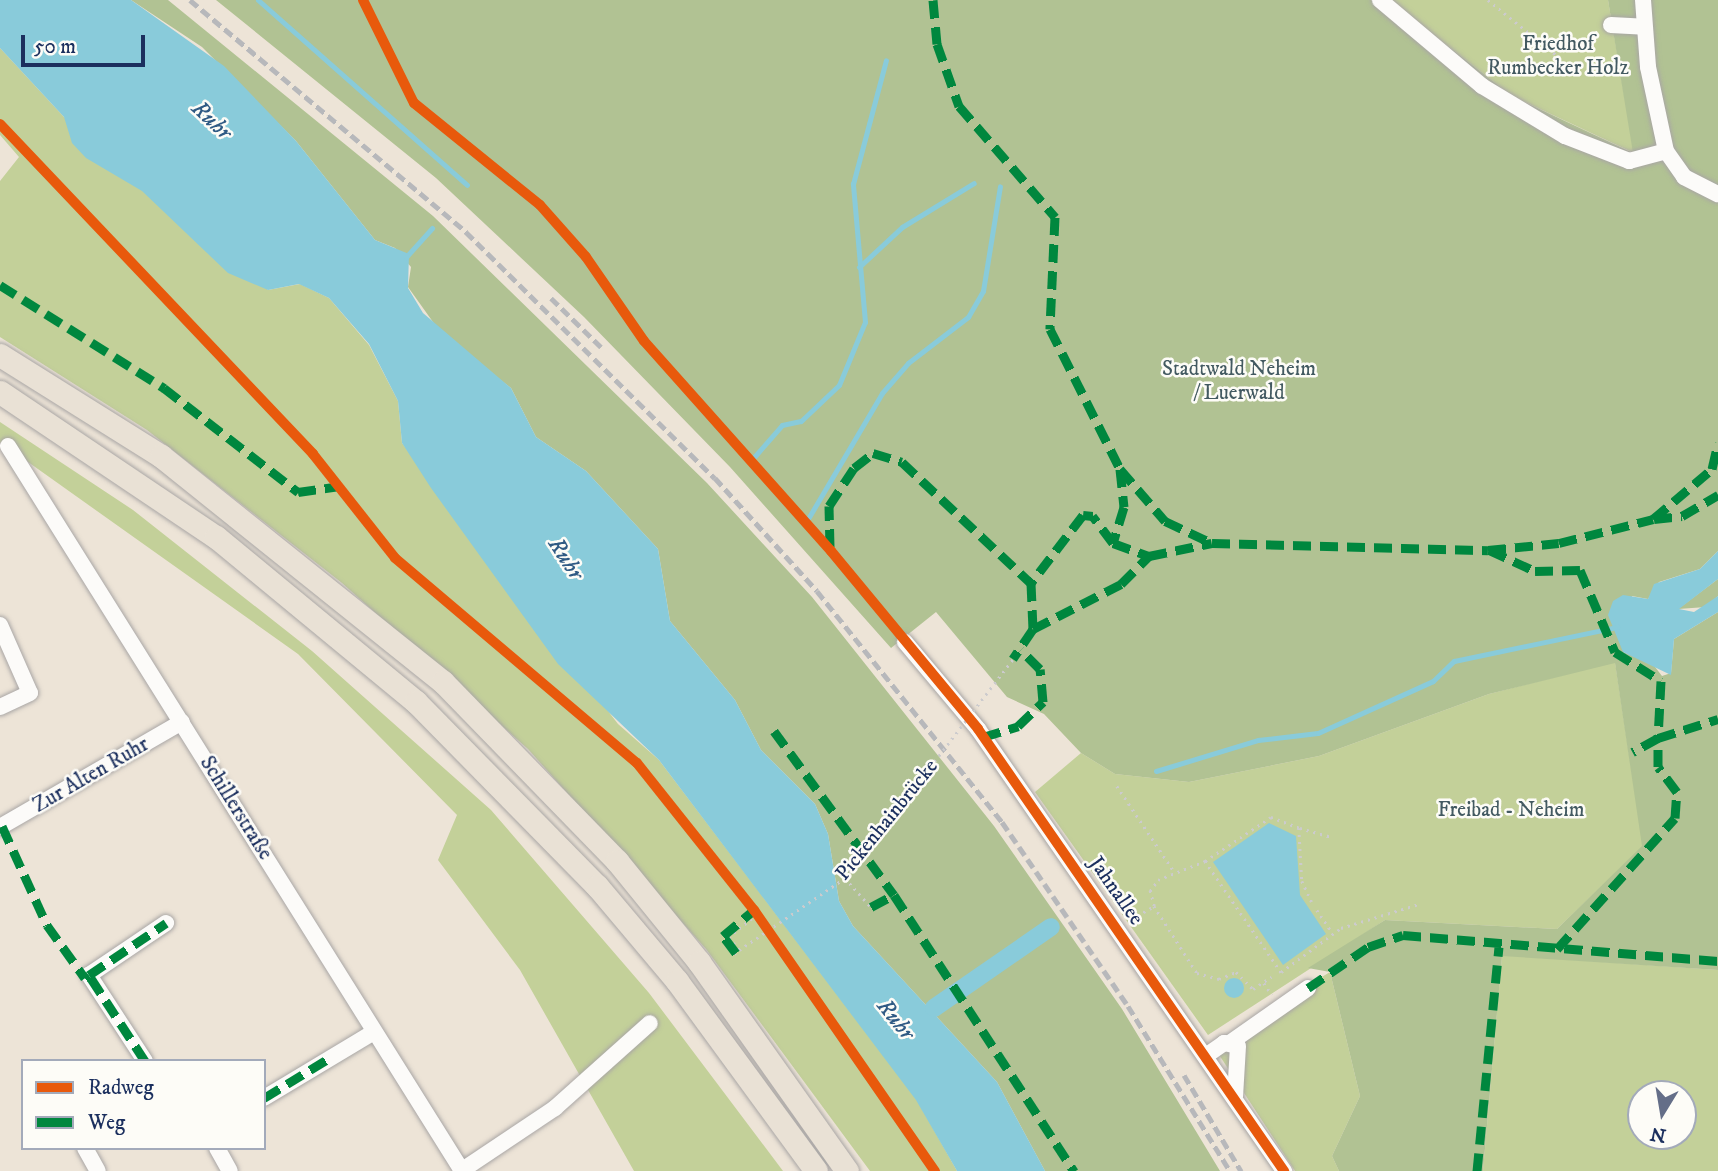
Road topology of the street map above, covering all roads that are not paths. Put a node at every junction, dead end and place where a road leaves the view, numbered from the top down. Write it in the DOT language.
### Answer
graph roads {
  1 [pos="1380,0"];
  2 [pos="1643,0"];
  3 [pos="1611,25"];
  4 [pos="1644,27"];
  5 [pos="1666,151"];
  6 [pos="1718,194"];
  7 [pos="0,355"];
  8 [pos="0,392"];
  9 [pos="8,446"];
  10 [pos="0,625"];
  11 [pos="905,642"];
  12 [pos="0,707"];
  13 [pos="182,722"];
  14 [pos="1,825"];
  15 [pos="166,923"];
  16 [pos="1308,988"];
  17 [pos="650,1023"];
  18 [pos="374,1032"];
  19 [pos="1231,1042"];
  20 [pos="1207,1055"];
  21 [pos="144,1059"];
  22 [pos="1235,1096"];
  23 [pos="266,1097"];
  24 [pos="86,1150"];
  25 [pos="218,1150"];
  26 [pos="98,1171"];
  27 [pos="230,1171"];
  28 [pos="462,1171"];
  29 [pos="816,1171"];
  30 [pos="847,1171"];
  31 [pos="1284,1171"];
  1 -- 5 [label="street"];
  2 -- 4 [label="street"];
  3 -- 4 [label="street"];
  4 -- 5 [label="street"];
  5 -- 6 [label="street"];
  7 -- 30 [label="highway"];
  8 -- 29 [label="highway"];
  9 -- 13 [label="street, Schillerstraße"];
  10 -- 12 [label="street"];
  11 -- 20 [label="street, Jahnallee"];
  13 -- 14 [label="street, Zur Alten Ruhr"];
  13 -- 18 [label="street, Schillerstraße"];
  15 -- 21 [label="street"];
  16 -- 19 [label="street"];
  17 -- 28 [label="street"];
  18 -- 23 [label="street"];
  18 -- 28 [label="street, Schillerstraße"];
  19 -- 20 [label="street"];
  19 -- 22 [label="street"];
  20 -- 22 [label="street, Jahnallee"];
  22 -- 31 [label="street, Jahnallee"];
  24 -- 26 [label="street"];
  25 -- 27 [label="street"];
}
